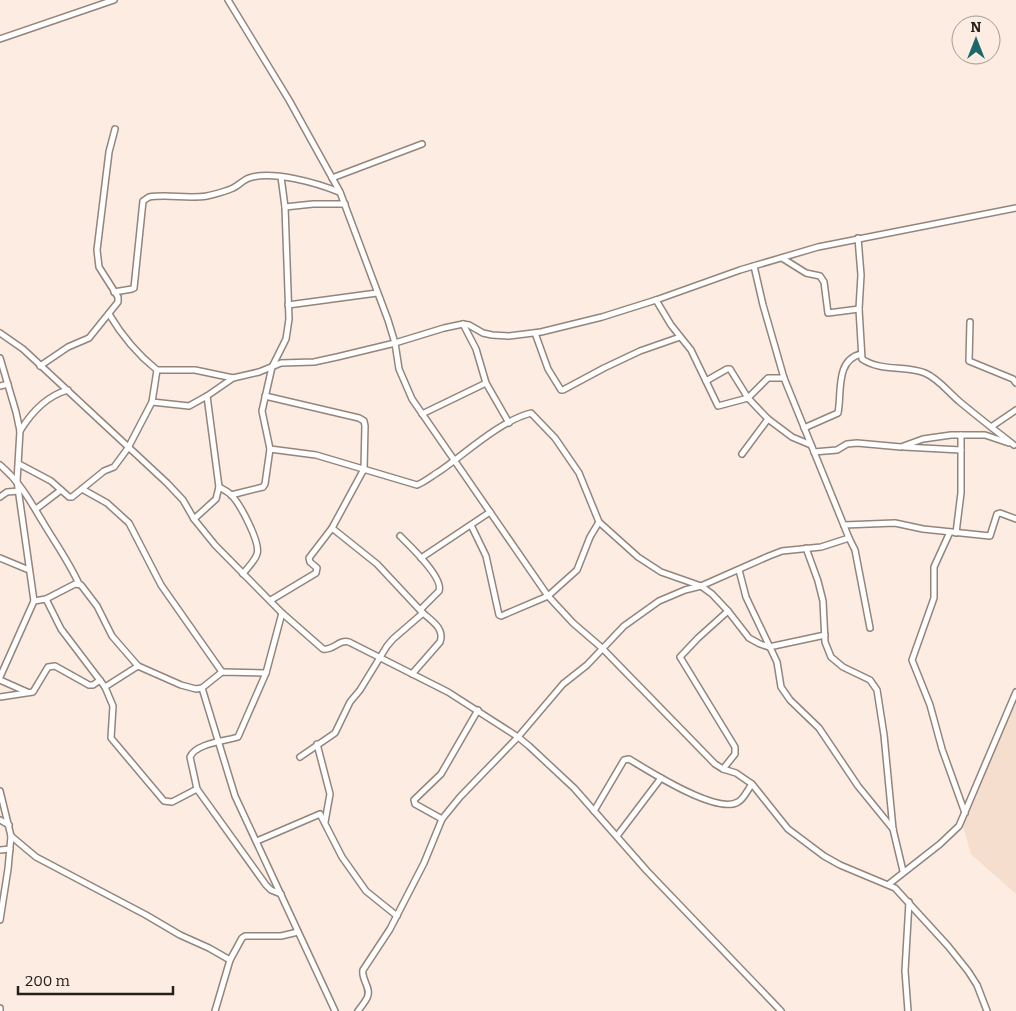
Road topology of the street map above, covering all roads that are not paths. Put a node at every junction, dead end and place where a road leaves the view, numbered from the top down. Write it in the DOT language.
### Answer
graph roads {
  1 [pos="114,0"];
  2 [pos="228,0"];
  3 [pos="0,39"];
  4 [pos="116,129"];
  5 [pos="422,144"];
  6 [pos="281,177"];
  7 [pos="332,178"];
  8 [pos="340,192"];
  9 [pos="345,204"];
  10 [pos="285,207"];
  11 [pos="1016,208"];
  12 [pos="858,238"];
  13 [pos="782,258"];
  14 [pos="754,266"];
  15 [pos="114,292"];
  16 [pos="377,293"];
  17 [pos="656,300"];
  18 [pos="288,305"];
  19 [pos="860,310"];
  20 [pos="109,314"];
  21 [pos="970,322"];
  22 [pos="463,324"];
  23 [pos="0,333"];
  24 [pos="535,334"];
  25 [pos="680,337"];
  26 [pos="395,344"];
  27 [pos="861,354"];
  28 [pos="0,358"];
  29 [pos="40,366"];
  30 [pos="272,367"];
  31 [pos="157,370"];
  32 [pos="233,378"];
  33 [pos="784,378"];
  34 [pos="706,381"];
  35 [pos="486,383"];
  36 [pos="1016,383"];
  37 [pos="8,384"];
  38 [pos="0,386"];
  39 [pos="68,390"];
  40 [pos="206,396"];
  41 [pos="265,396"];
  42 [pos="748,398"];
  43 [pos="152,402"];
  44 [pos="1016,410"];
  45 [pos="422,414"];
  46 [pos="768,418"];
  47 [pos="509,423"];
  48 [pos="991,426"];
  49 [pos="804,428"];
  50 [pos="20,431"];
  51 [pos="961,435"];
  52 [pos="811,445"];
  53 [pos="1015,445"];
  54 [pos="901,447"];
  55 [pos="128,448"];
  56 [pos="270,449"];
  57 [pos="961,450"];
  58 [pos="814,452"];
  59 [pos="742,454"];
  60 [pos="454,461"];
  61 [pos="19,464"];
  62 [pos="0,465"];
  63 [pos="364,469"];
  64 [pos="18,481"];
  65 [pos="219,487"];
  66 [pos="82,489"];
  67 [pos="61,490"];
  68 [pos="19,491"];
  69 [pos="231,495"];
  70 [pos="0,497"];
  71 [pos="36,509"];
  72 [pos="490,512"];
  73 [pos="194,519"];
  74 [pos="1016,519"];
  75 [pos="599,522"];
  76 [pos="471,525"];
  77 [pos="844,525"];
  78 [pos="332,528"];
  79 [pos="953,532"];
  80 [pos="400,536"];
  81 [pos="849,538"];
  82 [pos="806,548"];
  83 [pos="0,558"];
  84 [pos="422,558"];
  85 [pos="29,570"];
  86 [pos="739,570"];
  87 [pos="243,574"];
  88 [pos="79,584"];
  89 [pos="701,586"];
  90 [pos="548,596"];
  91 [pos="46,599"];
  92 [pos="271,600"];
  93 [pos="34,601"];
  94 [pos="422,611"];
  95 [pos="728,611"];
  96 [pos="282,612"];
  97 [pos="870,628"];
  98 [pos="825,635"];
  99 [pos="769,647"];
  100 [pos="602,648"];
  101 [pos="380,657"];
  102 [pos="138,666"];
  103 [pos="222,672"];
  104 [pos="266,672"];
  105 [pos="412,674"];
  106 [pos="0,679"];
  107 [pos="100,680"];
  108 [pos="105,687"];
  109 [pos="202,688"];
  110 [pos="1016,692"];
  111 [pos="28,693"];
  112 [pos="0,697"];
  113 [pos="478,710"];
  114 [pos="518,737"];
  115 [pos="219,740"];
  116 [pos="317,744"];
  117 [pos="300,757"];
  118 [pos="723,769"];
  119 [pos="661,778"];
  120 [pos="752,784"];
  121 [pos="197,789"];
  122 [pos="0,791"];
  123 [pos="594,811"];
  124 [pos="965,813"];
  125 [pos="442,819"];
  126 [pos="0,820"];
  127 [pos="325,823"];
  128 [pos="8,825"];
  129 [pos="893,829"];
  130 [pos="10,836"];
  131 [pos="617,836"];
  132 [pos="257,841"];
  133 [pos="10,849"];
  134 [pos="0,850"];
  135 [pos="903,871"];
  136 [pos="889,884"];
  137 [pos="281,894"];
  138 [pos="909,902"];
  139 [pos="397,916"];
  140 [pos="0,920"];
  141 [pos="298,932"];
  142 [pos="230,960"];
  143 [pos="214,1011"];
  144 [pos="335,1011"];
  145 [pos="358,1011"];
  146 [pos="781,1011"];
  147 [pos="908,1011"];
  148 [pos="987,1011"];
  1 -- 3 [label="street"];
  2 -- 7 [label="street"];
  4 -- 15 [label="street"];
  5 -- 7 [label="street"];
  6 -- 8 [label="street"];
  6 -- 10 [label="street"];
  6 -- 15 [label="street"];
  7 -- 8 [label="street"];
  8 -- 9 [label="street"];
  9 -- 10 [label="street"];
  9 -- 16 [label="street"];
  10 -- 18 [label="street"];
  11 -- 12 [label="street"];
  12 -- 13 [label="street"];
  12 -- 19 [label="street"];
  13 -- 14 [label="street"];
  13 -- 19 [label="street"];
  14 -- 17 [label="street"];
  14 -- 33 [label="street"];
  15 -- 20 [label="street"];
  16 -- 18 [label="street"];
  16 -- 26 [label="street"];
  17 -- 24 [label="street"];
  17 -- 25 [label="street"];
  18 -- 30 [label="street"];
  19 -- 27 [label="street"];
  20 -- 29 [label="street"];
  20 -- 31 [label="street"];
  21 -- 36 [label="street"];
  22 -- 24 [label="street"];
  22 -- 26 [label="street"];
  22 -- 35 [label="street"];
  23 -- 29 [label="street"];
  24 -- 25 [label="street"];
  25 -- 34 [label="street"];
  26 -- 30 [label="street"];
  26 -- 45 [label="street"];
  27 -- 48 [label="street"];
  27 -- 49 [label="street"];
  28 -- 37 [label="street"];
  29 -- 39 [label="street"];
  30 -- 32 [label="street"];
  30 -- 41 [label="street"];
  31 -- 32 [label="street"];
  31 -- 43 [label="street"];
  32 -- 40 [label="street"];
  33 -- 42 [label="street"];
  33 -- 49 [label="street"];
  34 -- 42 [label="street"];
  34 -- 42 [label="street"];
  35 -- 45 [label="street"];
  35 -- 47 [label="street"];
  37 -- 38 [label="street"];
  37 -- 50 [label="street"];
  39 -- 50 [label="street"];
  39 -- 55 [label="street"];
  40 -- 43 [label="street"];
  40 -- 65 [label="street"];
  41 -- 56 [label="street"];
  41 -- 63 [label="street"];
  42 -- 46 [label="street"];
  43 -- 55 [label="street"];
  44 -- 48 [label="street"];
  45 -- 60 [label="street"];
  46 -- 52 [label="street"];
  46 -- 59 [label="street"];
  47 -- 60 [label="street"];
  47 -- 75 [label="street"];
  48 -- 53 [label="street"];
  49 -- 52 [label="street"];
  50 -- 61 [label="street"];
  51 -- 53 [label="street"];
  51 -- 54 [label="street"];
  51 -- 57 [label="street"];
  52 -- 58 [label="street"];
  54 -- 57 [label="street"];
  54 -- 58 [label="street"];
  55 -- 66 [label="street"];
  55 -- 73 [label="street"];
  56 -- 63 [label="street"];
  56 -- 69 [label="street"];
  57 -- 79 [label="street"];
  58 -- 77 [label="street"];
  60 -- 63 [label="street"];
  60 -- 72 [label="street"];
  61 -- 64 [label="street"];
  61 -- 67 [label="street"];
  62 -- 64 [label="street"];
  63 -- 78 [label="street"];
  64 -- 68 [label="street"];
  64 -- 71 [label="street"];
  65 -- 69 [label="street"];
  65 -- 73 [label="street"];
  66 -- 67 [label="street"];
  66 -- 103 [label="street"];
  67 -- 71 [label="street"];
  68 -- 70 [label="street"];
  68 -- 85 [label="street"];
  69 -- 87 [label="street"];
  71 -- 88 [label="street"];
  72 -- 76 [label="street"];
  72 -- 90 [label="street"];
  73 -- 87 [label="street"];
  74 -- 79 [label="street"];
  75 -- 89 [label="street"];
  75 -- 90 [label="street"];
  76 -- 84 [label="street"];
  76 -- 90 [label="street"];
  77 -- 79 [label="street"];
  77 -- 81 [label="street"];
  78 -- 92 [label="street"];
  78 -- 94 [label="street"];
  79 -- 124 [label="street"];
  80 -- 84 [label="street"];
  81 -- 82 [label="street"];
  81 -- 97 [label="street"];
  82 -- 86 [label="street"];
  82 -- 98 [label="street"];
  83 -- 85 [label="street"];
  84 -- 94 [label="street"];
  85 -- 93 [label="street"];
  86 -- 89 [label="street"];
  86 -- 99 [label="street"];
  87 -- 92 [label="street"];
  88 -- 91 [label="street"];
  88 -- 102 [label="street"];
  89 -- 95 [label="street"];
  89 -- 100 [label="street"];
  90 -- 100 [label="street"];
  91 -- 93 [label="street"];
  91 -- 107 [label="street"];
  92 -- 96 [label="street"];
  93 -- 106 [label="street"];
  94 -- 101 [label="street"];
  94 -- 105 [label="street"];
  95 -- 99 [label="street"];
  95 -- 118 [label="street"];
  96 -- 101 [label="street"];
  96 -- 104 [label="street"];
  98 -- 99 [label="street"];
  98 -- 129 [label="street"];
  99 -- 129 [label="street"];
  100 -- 114 [label="street"];
  100 -- 118 [label="street"];
  101 -- 105 [label="street"];
  101 -- 116 [label="street"];
  102 -- 108 [label="street"];
  102 -- 109 [label="street"];
  103 -- 104 [label="street"];
  103 -- 109 [label="street"];
  104 -- 115 [label="street"];
  105 -- 113 [label="street"];
  106 -- 111 [label="street"];
  107 -- 108 [label="street"];
  107 -- 111 [label="street"];
  108 -- 121 [label="street"];
  109 -- 115 [label="street"];
  110 -- 124 [label="street"];
  111 -- 112 [label="street"];
  113 -- 114 [label="street"];
  113 -- 125 [label="street"];
  114 -- 123 [label="street"];
  114 -- 125 [label="street"];
  115 -- 121 [label="street"];
  115 -- 132 [label="street"];
  116 -- 117 [label="street"];
  116 -- 127 [label="street"];
  118 -- 120 [label="street"];
  119 -- 120 [label="street"];
  119 -- 123 [label="street"];
  119 -- 131 [label="street"];
  120 -- 136 [label="street"];
  121 -- 137 [label="street"];
  122 -- 128 [label="street"];
  123 -- 131 [label="street"];
  124 -- 135 [label="street"];
  125 -- 139 [label="street"];
  126 -- 128 [label="street"];
  127 -- 132 [label="street"];
  127 -- 139 [label="street"];
  128 -- 130 [label="street"];
  129 -- 135 [label="street"];
  130 -- 133 [label="street"];
  130 -- 142 [label="street"];
  131 -- 146 [label="street"];
  132 -- 137 [label="street"];
  133 -- 134 [label="street"];
  133 -- 140 [label="street"];
  135 -- 136 [label="street"];
  136 -- 138 [label="street"];
  137 -- 141 [label="street"];
  138 -- 147 [label="street"];
  138 -- 148 [label="street"];
  139 -- 145 [label="street"];
  141 -- 142 [label="street"];
  141 -- 144 [label="street"];
  142 -- 143 [label="street"];
}
